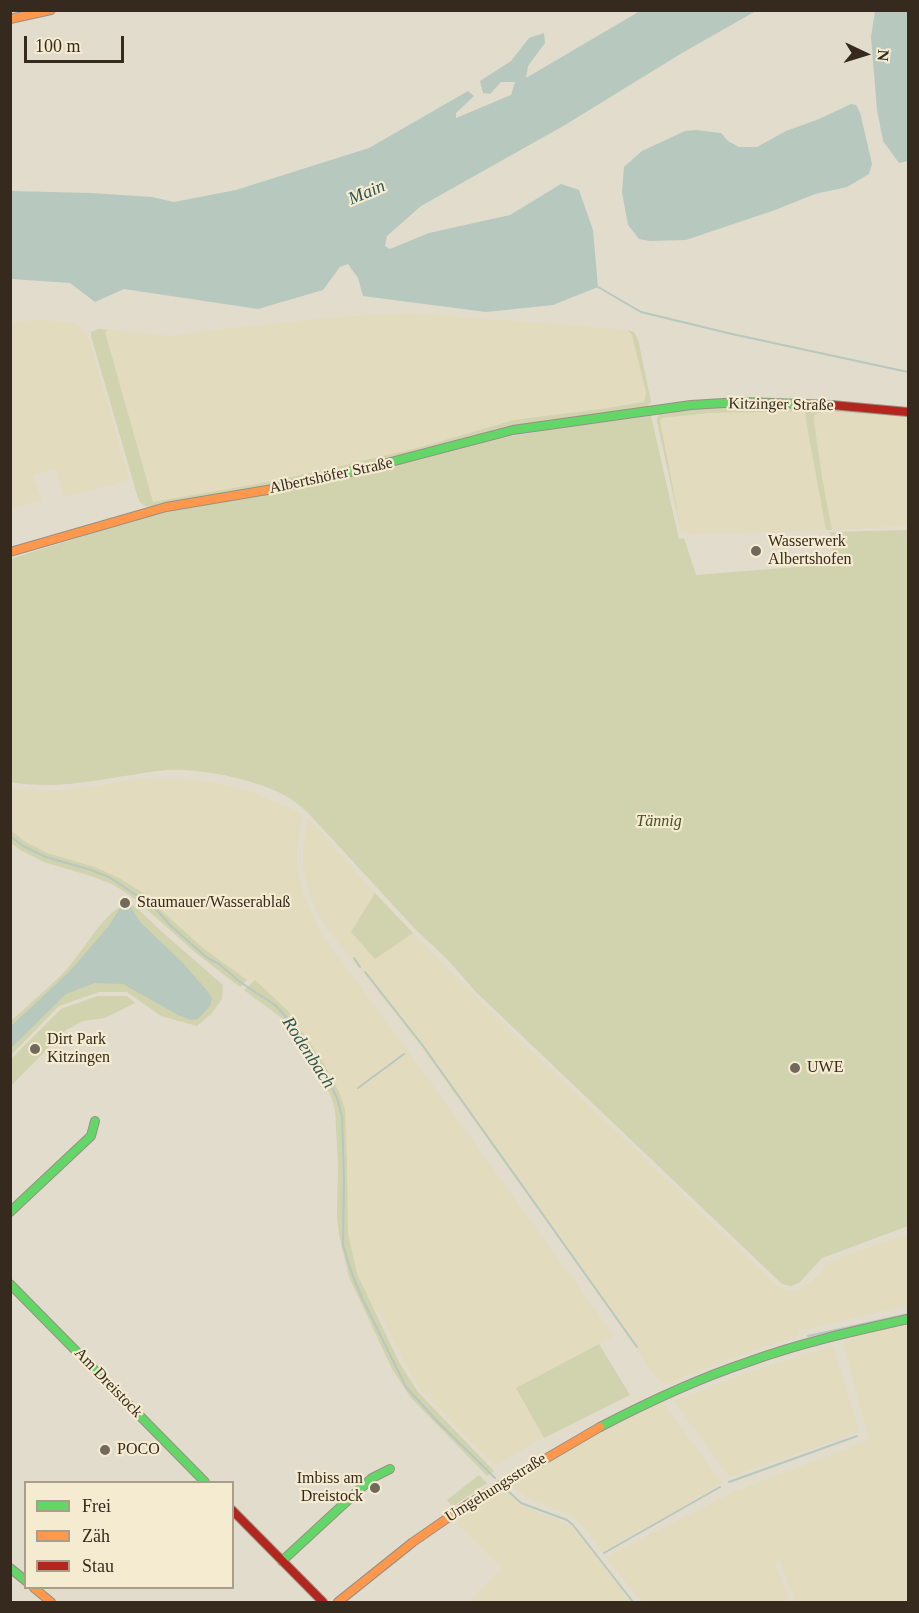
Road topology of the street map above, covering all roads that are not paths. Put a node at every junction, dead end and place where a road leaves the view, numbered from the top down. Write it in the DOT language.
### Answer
graph roads {
  1 [pos="51,10"];
  2 [pos="10,20"];
  3 [pos="654,409"];
  4 [pos="909,412"];
  5 [pos="10,552"];
  6 [pos="95,1121"];
  7 [pos="10,1212"];
  8 [pos="10,1284"];
  9 [pos="909,1319"];
  10 [pos="390,1469"];
  11 [pos="204,1481"];
  12 [pos="234,1512"];
  13 [pos="282,1561"];
  14 [pos="10,1568"];
  15 [pos="24,1579"];
  16 [pos="36,1589"];
  17 [pos="51,1602"];
  18 [pos="323,1602"];
  19 [pos="338,1602"];
  1 -- 2 [label="street"];
  3 -- 4 [label="street, Kitzinger Straße"];
  3 -- 5 [label="street, Albertshöfer Straße"];
  6 -- 7 [label="street"];
  8 -- 11 [label="street, Am Dreistock"];
  9 -- 19 [label="street, Umgehungsstraße"];
  10 -- 13 [label="street"];
  12 -- 13 [label="street"];
  13 -- 18 [label="street"];
  14 -- 15 [label="street"];
  16 -- 17 [label="street"];
}
